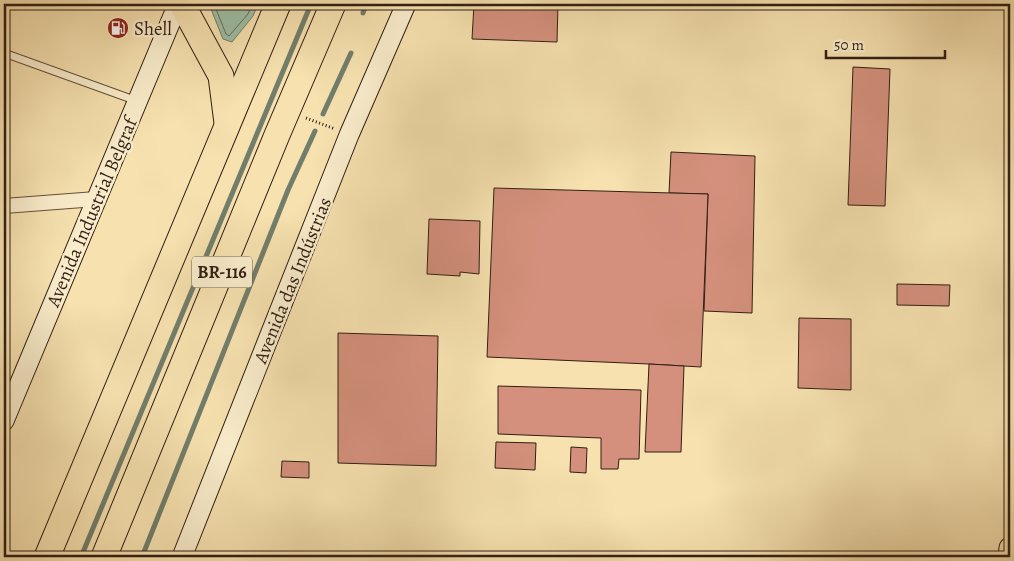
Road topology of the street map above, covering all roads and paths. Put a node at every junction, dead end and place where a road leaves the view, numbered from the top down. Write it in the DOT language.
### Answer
graph roads {
  1 [pos="180,4"];
  2 [pos="278,4"];
  3 [pos="333,4"];
  4 [pos="406,4"];
  5 [pos="4,53"];
  6 [pos="137,102"];
  7 [pos="304,117"];
  8 [pos="227,124"];
  9 [pos="349,135"];
  10 [pos="96,199"];
  11 [pos="4,206"];
  12 [pos="4,421"];
  13 [pos="117,527"];
  14 [pos="1010,548"];
  15 [pos="47,557"];
  16 [pos="104,557"];
  17 [pos="113,557"];
  18 [pos="182,557"];
  19 [pos="1009,557"];
  1 -- 6 [label="main road, Avenida Industrial Belgraf"];
  1 -- 8 [label="highway"];
  2 -- 8 [label="highway, BR-116"];
  3 -- 13 [label="highway, BR-116"];
  4 -- 9 [label="main road, Avenida das Indústrias"];
  5 -- 6 [label="lane"];
  6 -- 10 [label="main road, Avenida Industrial Belgraf"];
  7 -- 9 [label="path"];
  8 -- 15 [label="highway, BR-116"];
  9 -- 18 [label="main road, Avenida das Indústrias"];
  10 -- 11 [label="street"];
  10 -- 12 [label="main road, Avenida Industrial Belgraf"];
  13 -- 16 [label="highway, BR-116"];
  13 -- 17 [label="highway"];
  14 -- 19 [label="main road"];
}
